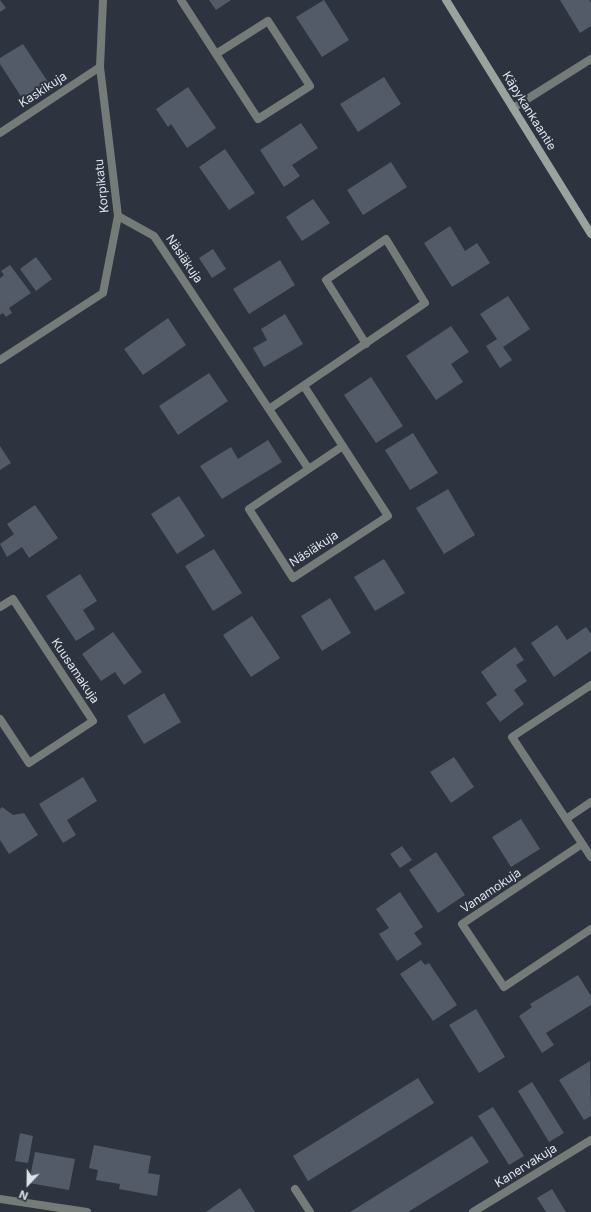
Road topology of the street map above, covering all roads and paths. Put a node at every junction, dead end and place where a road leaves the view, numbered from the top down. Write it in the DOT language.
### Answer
graph roads {
  1 [pos="104,0"];
  2 [pos="181,0"];
  3 [pos="446,0"];
  4 [pos="216,54"];
  5 [pos="591,59"];
  6 [pos="100,67"];
  7 [pos="513,108"];
  8 [pos="0,133"];
  9 [pos="118,216"];
  10 [pos="591,234"];
  11 [pos="366,344"];
  12 [pos="0,360"];
  13 [pos="304,386"];
  14 [pos="270,409"];
  15 [pos="343,446"];
  16 [pos="308,468"];
  17 [pos="0,607"];
  18 [pos="591,685"];
  19 [pos="0,719"];
  20 [pos="591,802"];
  21 [pos="566,819"];
  22 [pos="582,844"];
  23 [pos="591,857"];
  24 [pos="591,929"];
  25 [pos="591,1140"];
  26 [pos="295,1189"];
  27 [pos="0,1199"];
  28 [pos="87,1212"];
  29 [pos="310,1212"];
  30 [pos="474,1212"];
  1 -- 6 [label="street, Korpikatu"];
  2 -- 4 [label="street"];
  3 -- 7 [label="street, Käpykankaantie"];
  4 -- 4 [label="street"];
  5 -- 7 [label="street"];
  6 -- 8 [label="street, Kaskikuja"];
  6 -- 9 [label="street, Korpikatu"];
  7 -- 10 [label="street, Käpykankaantie"];
  9 -- 12 [label="street, Korpikatu"];
  9 -- 14 [label="street, Näsiäkuja"];
  11 -- 11 [label="street"];
  11 -- 13 [label="street"];
  13 -- 14 [label="street"];
  13 -- 15 [label="street, Näsiäkuja"];
  14 -- 16 [label="street, Näsiäkuja"];
  15 -- 16 [label="street, Näsiäkuja"];
  15 -- 16 [label="street, Näsiäkuja"];
  17 -- 19 [label="street, Kuusamakuja"];
  18 -- 21 [label="street"];
  20 -- 21 [label="street"];
  21 -- 22 [label="street"];
  22 -- 23 [label="street"];
  22 -- 24 [label="street, Vanamokuja"];
  25 -- 30 [label="street, Kanervakuja"];
  26 -- 29 [label="street"];
  27 -- 28 [label="street"];
}
